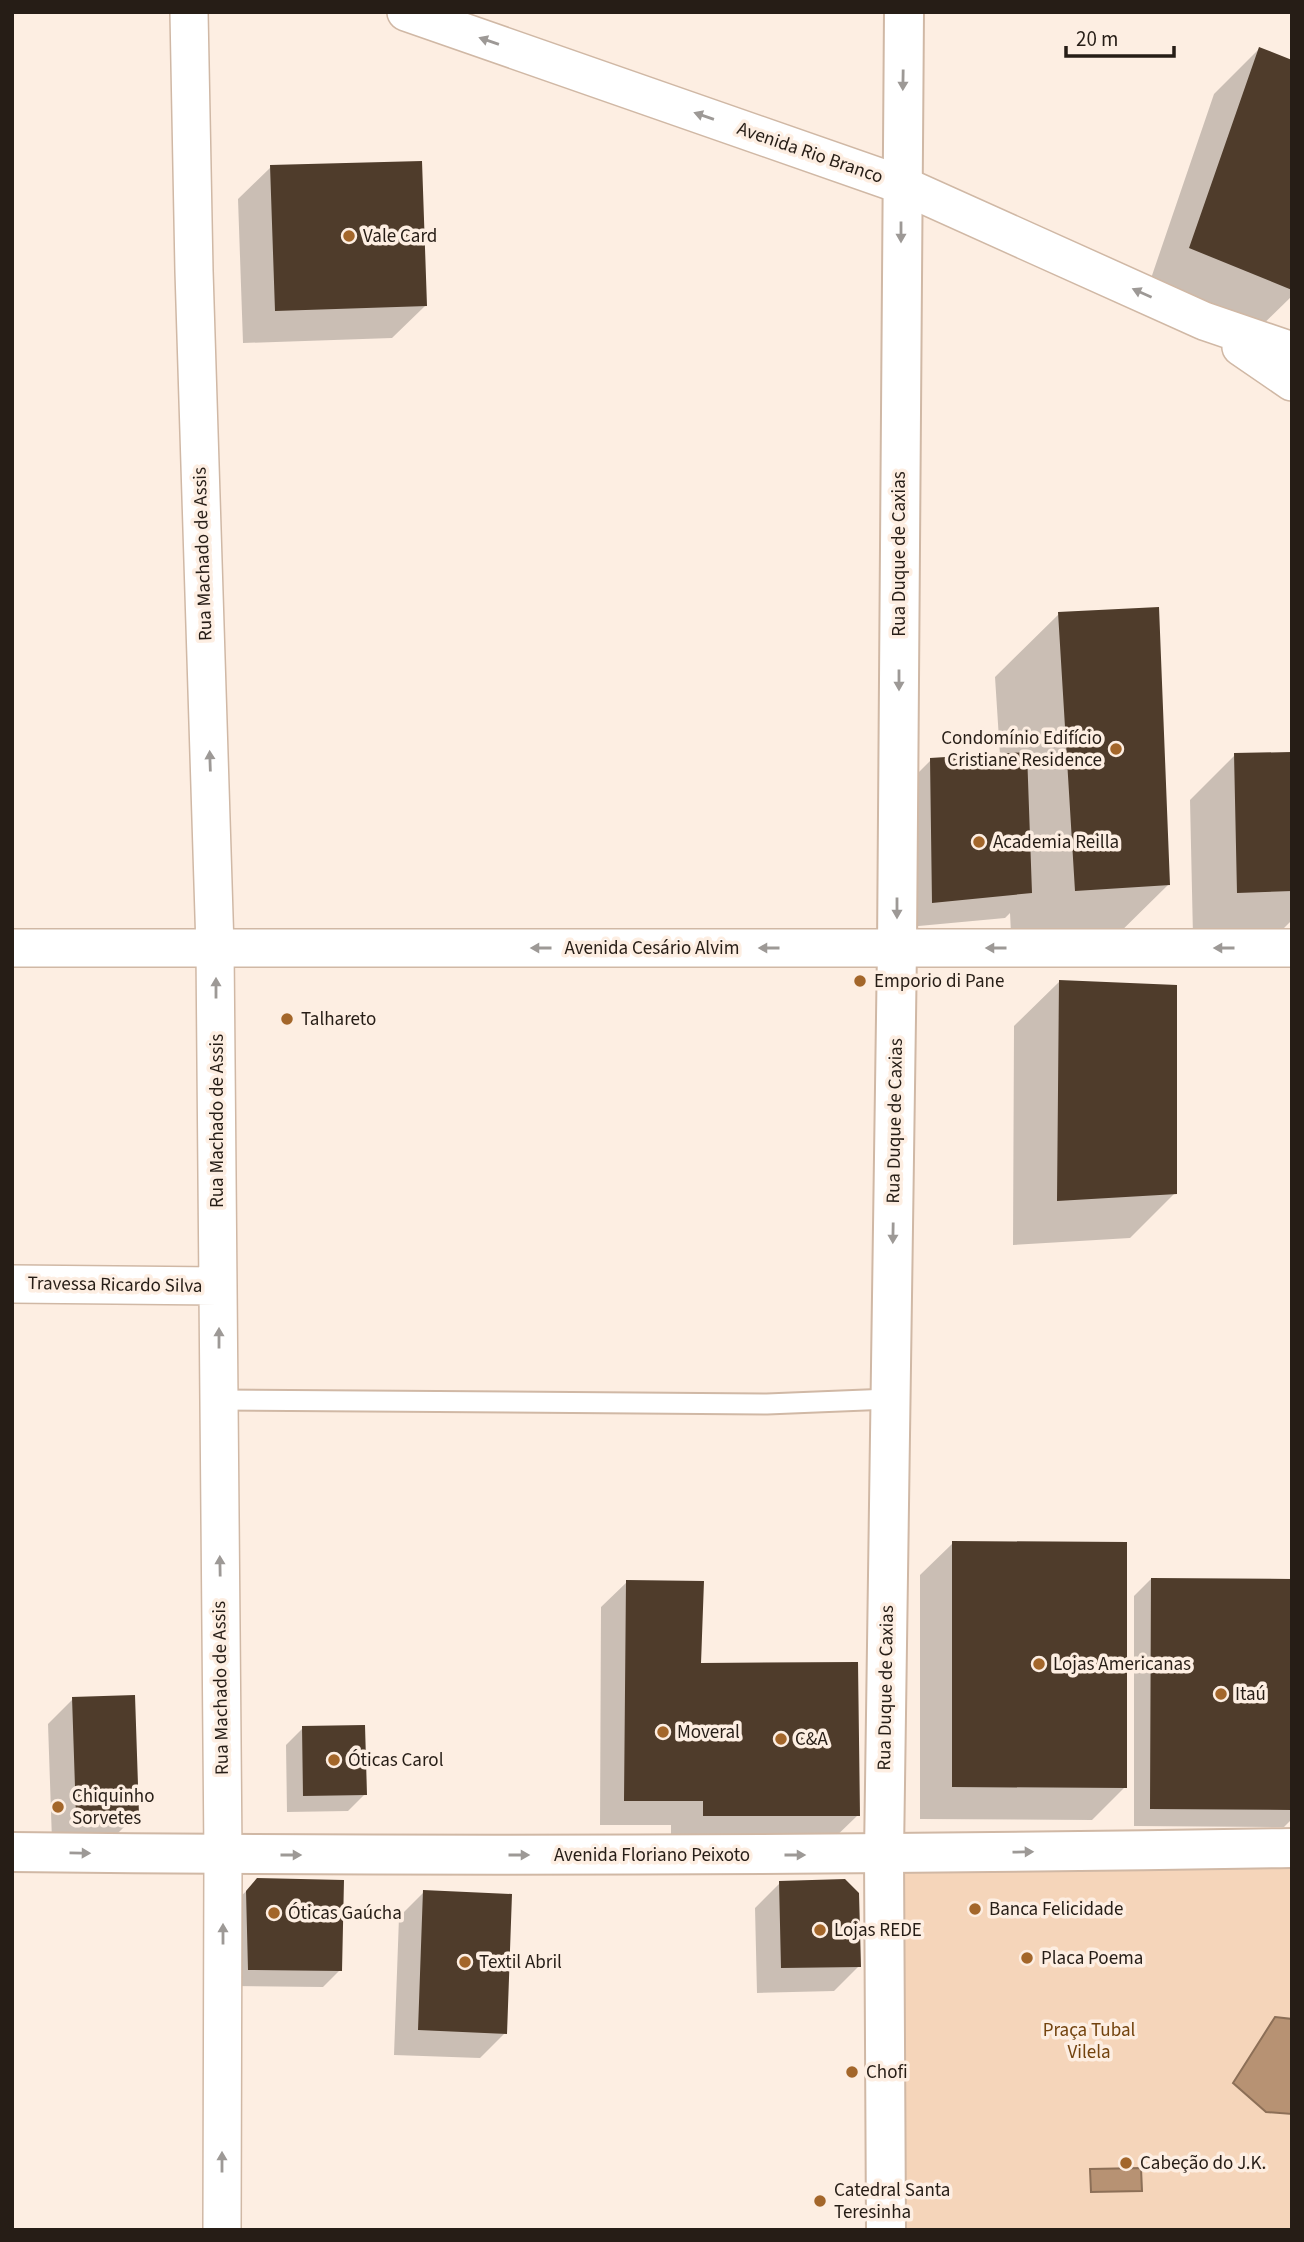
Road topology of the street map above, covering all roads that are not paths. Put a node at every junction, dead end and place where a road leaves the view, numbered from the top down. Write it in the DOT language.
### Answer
graph roads {
  1 [pos="189,12"];
  2 [pos="406,12"];
  3 [pos="904,12"];
  4 [pos="902,185"];
  5 [pos="1204,321"];
  6 [pos="1292,351"];
  7 [pos="1292,382"];
  8 [pos="12,948"];
  9 [pos="215,948"];
  10 [pos="897,948"];
  11 [pos="1292,948"];
  12 [pos="12,1284"];
  13 [pos="218,1286"];
  14 [pos="890,1399"];
  15 [pos="219,1401"];
  16 [pos="1292,1848"];
  17 [pos="12,1852"];
  18 [pos="884,1854"];
  19 [pos="223,1855"];
  20 [pos="222,2230"];
  21 [pos="886,2230"];
  9 -- 1 [label="street, Rua Machado de Assis, one-way"];
  4 -- 2 [label="street, Avenida Rio Branco, one-way"];
  3 -- 4 [label="main road, Rua Duque de Caxias, one-way"];
  5 -- 4 [label="street, Avenida Rio Branco, one-way"];
  4 -- 10 [label="main road, Rua Duque de Caxias, one-way"];
  5 -- 6 [label="street"];
  5 -- 7 [label="street"];
  8 -- 9 [label="street, Avenida Cesário Alvim"];
  10 -- 9 [label="street, Avenida Cesário Alvim, one-way"];
  13 -- 9 [label="street, Rua Machado de Assis, one-way"];
  11 -- 10 [label="street, Avenida Cesário Alvim, one-way"];
  10 -- 14 [label="main road, Rua Duque de Caxias, one-way"];
  12 -- 13 [label="street, Travessa Ricardo Silva"];
  15 -- 13 [label="street, Rua Machado de Assis, one-way"];
  14 -- 15 [label="lane"];
  14 -- 18 [label="main road, Rua Duque de Caxias"];
  19 -- 15 [label="street, Rua Machado de Assis, one-way"];
  18 -- 16 [label="main road, Avenida Floriano Peixoto, one-way"];
  17 -- 19 [label="main road, Avenida Floriano Peixoto, one-way"];
  19 -- 18 [label="main road, Avenida Floriano Peixoto, one-way"];
  18 -- 21 [label="main road, Rua Duque de Caxias"];
  20 -- 19 [label="street, Rua Machado de Assis, one-way"];
}
